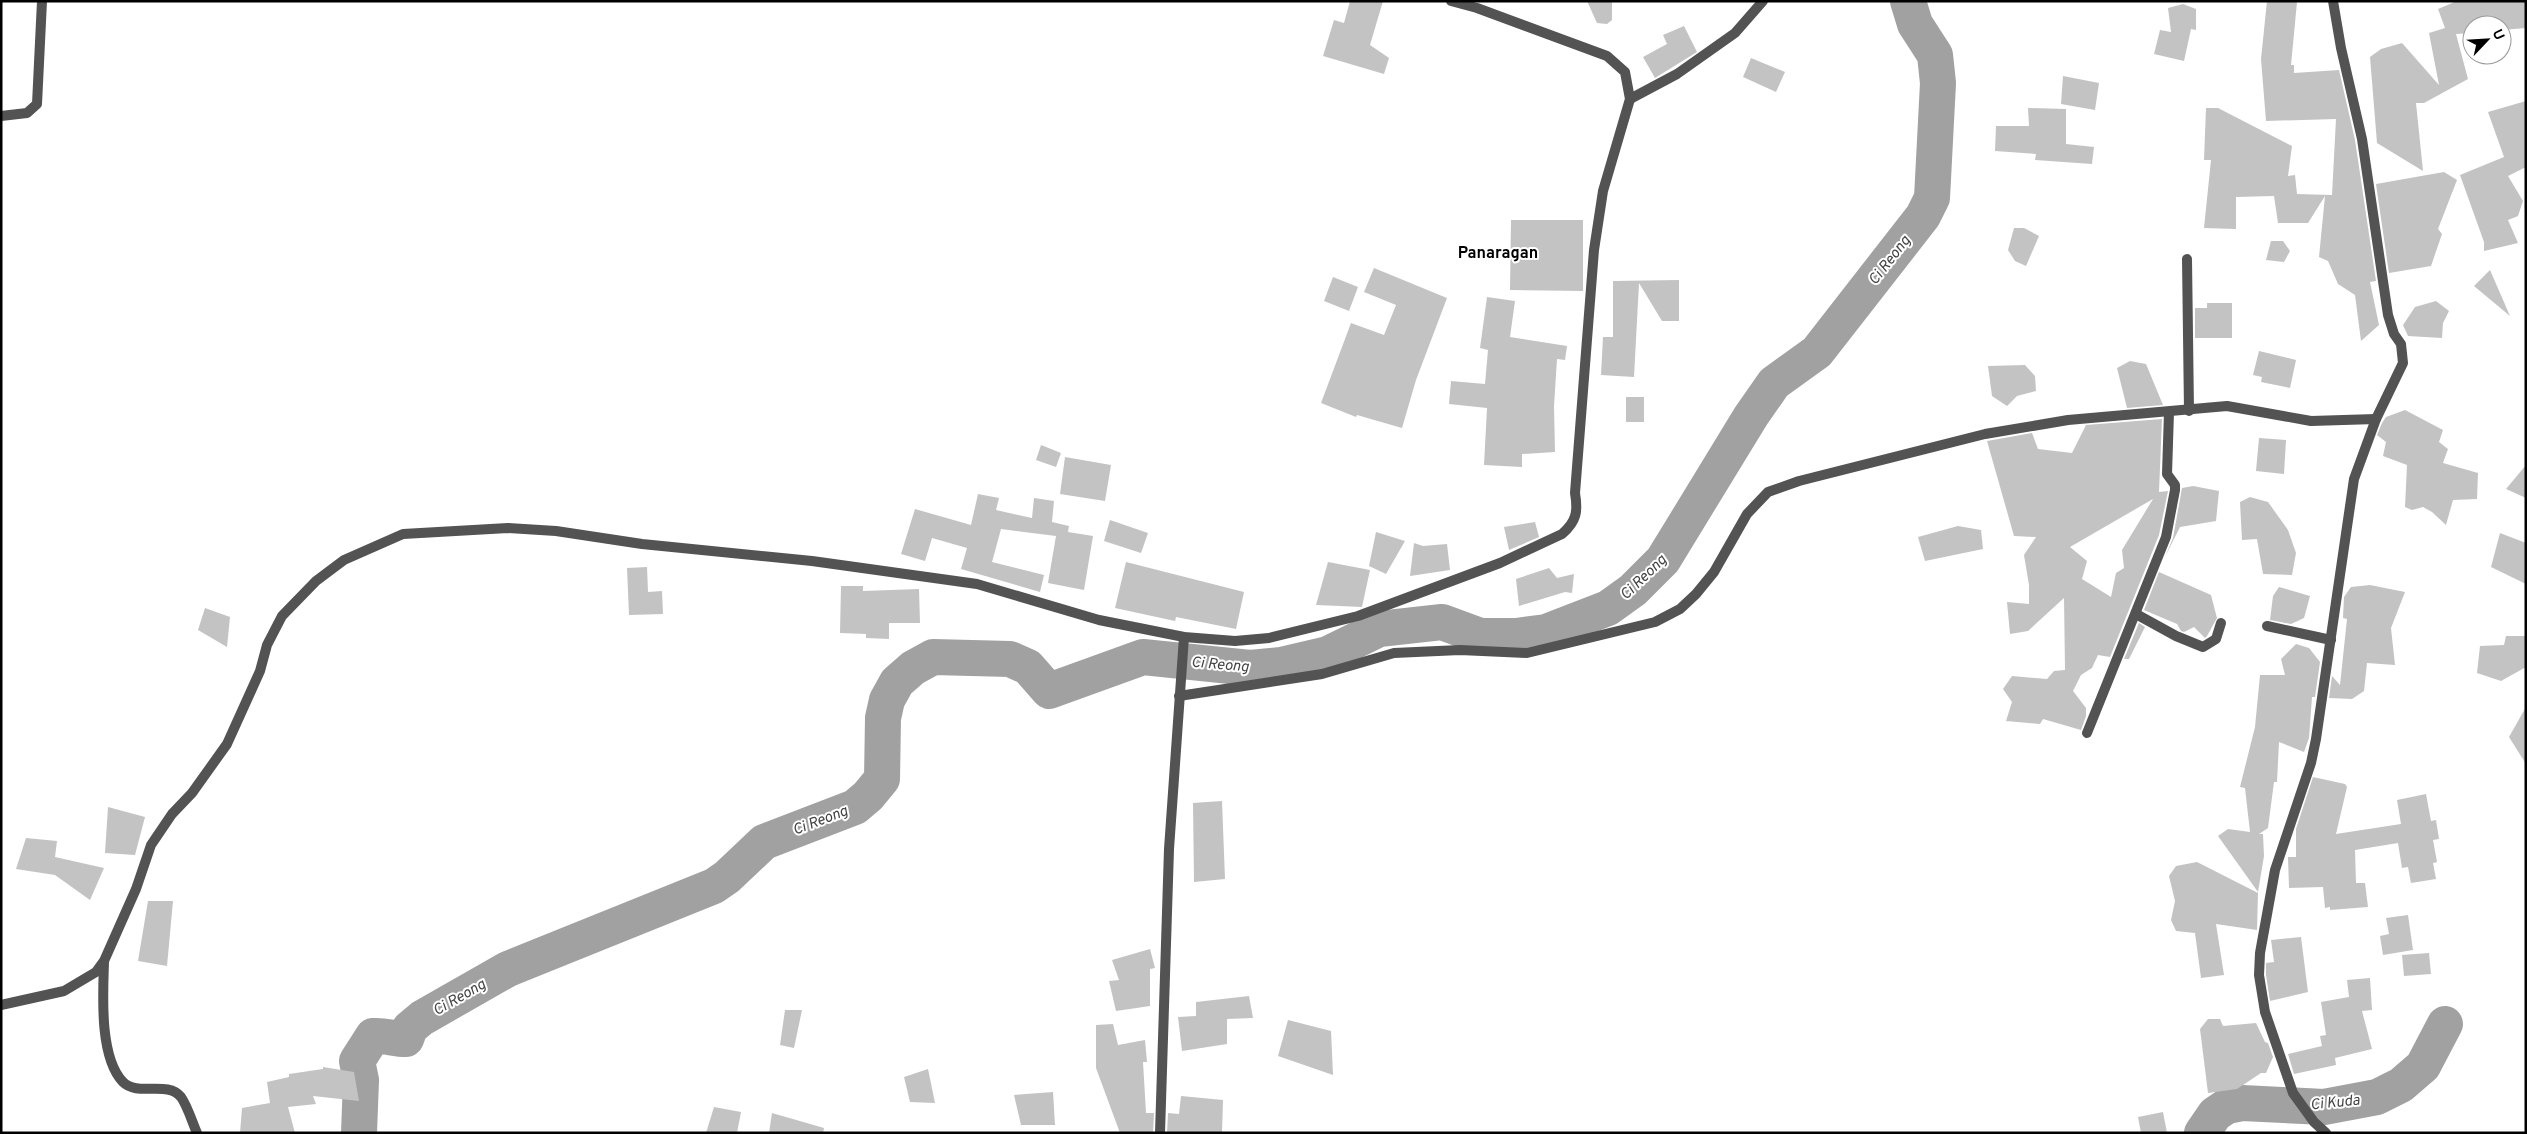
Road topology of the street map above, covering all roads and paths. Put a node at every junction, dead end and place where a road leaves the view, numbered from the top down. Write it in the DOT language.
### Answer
graph roads {
  1 [pos="42,1"];
  2 [pos="1451,1"];
  3 [pos="1763,1"];
  4 [pos="2333,1"];
  5 [pos="1630,99"];
  6 [pos="1,116"];
  7 [pos="2187,259"];
  8 [pos="2189,411"];
  9 [pos="2169,412"];
  10 [pos="2376,419"];
  11 [pos="2136,614"];
  12 [pos="2221,623"];
  13 [pos="2267,626"];
  14 [pos="1184,637"];
  15 [pos="2331,640"];
  16 [pos="1179,691"];
  17 [pos="2087,732"];
  18 [pos="104,961"];
  19 [pos="1,1005"];
  20 [pos="197,1133"];
  21 [pos="1160,1133"];
  22 [pos="2326,1133"];
  1 -- 6 [label="street"];
  2 -- 5 [label="street"];
  3 -- 5 [label="street"];
  4 -- 10 [label="street"];
  5 -- 14 [label="street"];
  7 -- 8 [label="street"];
  8 -- 9 [label="street"];
  8 -- 10 [label="street"];
  9 -- 11 [label="street"];
  9 -- 16 [label="street"];
  10 -- 15 [label="street"];
  11 -- 12 [label="street"];
  11 -- 17 [label="street"];
  13 -- 15 [label="street"];
  14 -- 16 [label="street"];
  14 -- 18 [label="street"];
  15 -- 22 [label="street"];
  16 -- 21 [label="street"];
  18 -- 19 [label="street"];
  18 -- 20 [label="street"];
}
